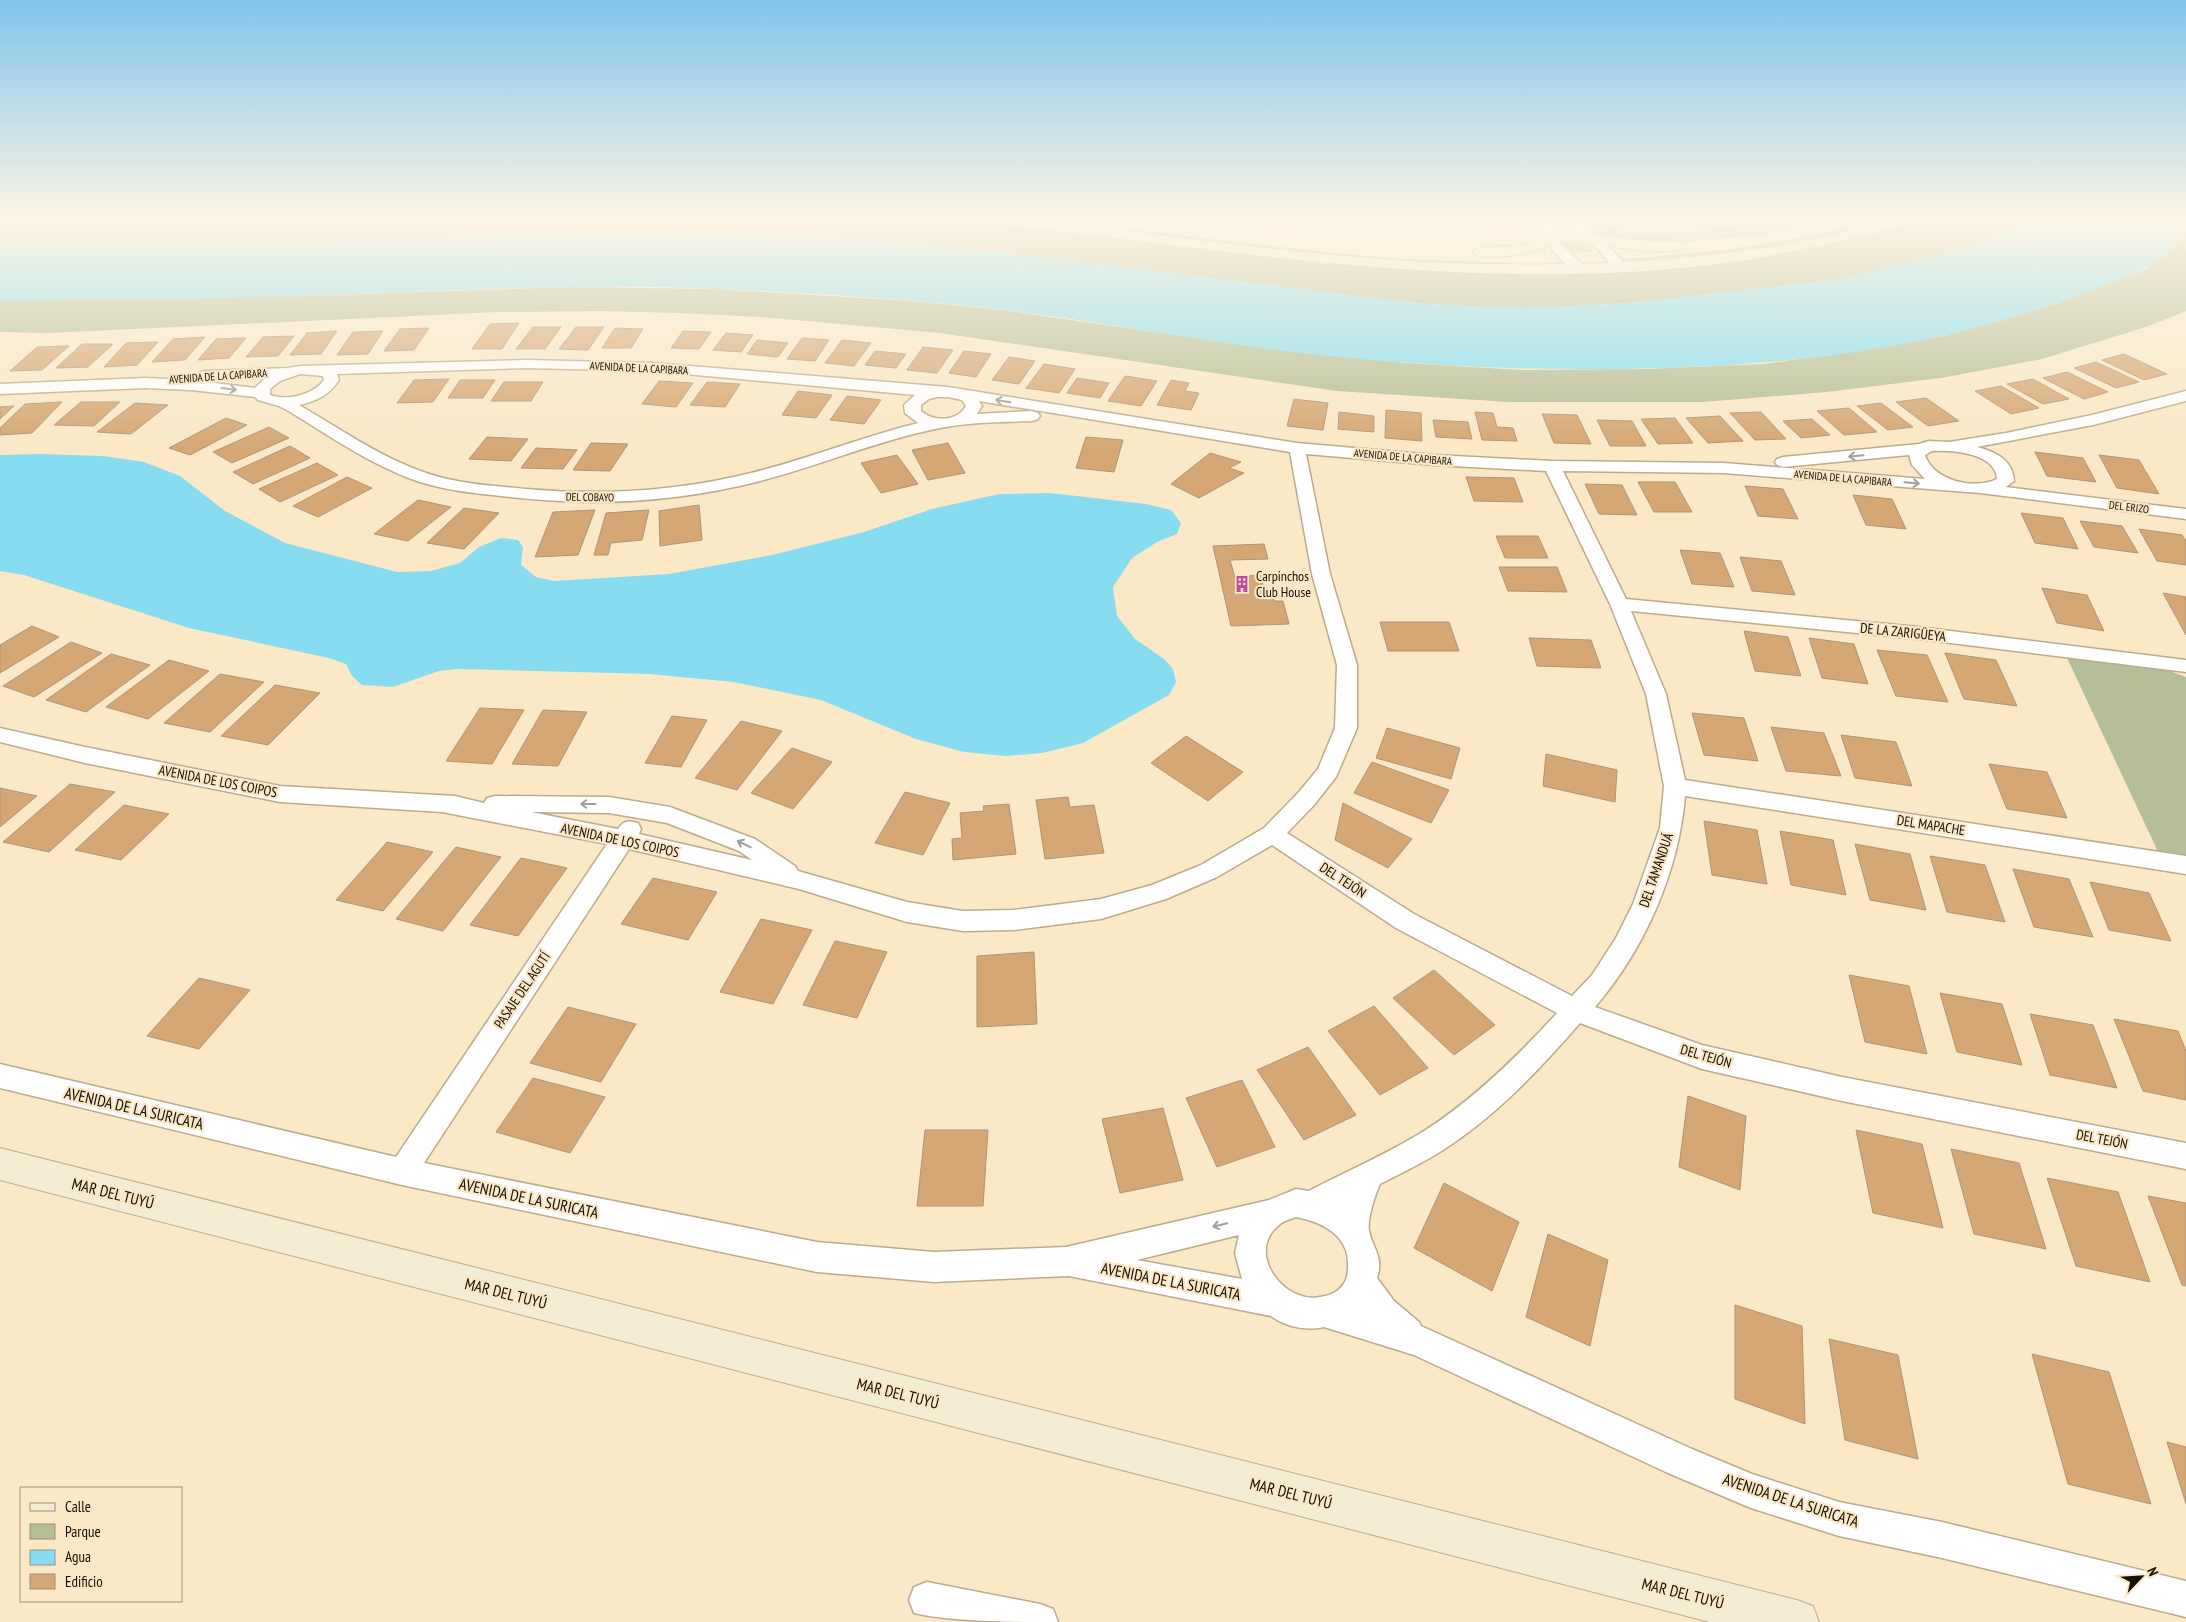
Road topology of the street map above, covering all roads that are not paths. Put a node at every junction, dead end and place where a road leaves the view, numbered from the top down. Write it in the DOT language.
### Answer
graph roads {
  1 [pos="378,367"];
  2 [pos="316,370"];
  3 [pos="292,372"];
  4 [pos="332,380"];
  5 [pos="146,382"];
  6 [pos="0,389"];
  7 [pos="899,389"];
  8 [pos="321,392"];
  9 [pos="940,392"];
  10 [pos="261,393"];
  11 [pos="961,394"];
  12 [pos="2186,396"];
  13 [pos="283,402"];
  14 [pos="2169,402"];
  15 [pos="2186,402"];
  16 [pos="912,405"];
  17 [pos="1086,414"];
  18 [pos="311,417"];
  19 [pos="962,419"];
  20 [pos="939,423"];
  21 [pos="2006,438"];
  22 [pos="879,439"];
  23 [pos="1950,446"];
  24 [pos="1297,448"];
  25 [pos="1922,449"];
  26 [pos="1999,465"];
  27 [pos="1552,466"];
  28 [pos="1724,468"];
  29 [pos="1963,487"];
  30 [pos="1982,489"];
  31 [pos="2072,500"];
  32 [pos="2186,514"];
  33 [pos="1620,604"];
  34 [pos="2186,666"];
  35 [pos="0,735"];
  36 [pos="1675,786"];
  37 [pos="440,804"];
  38 [pos="642,809"];
  39 [pos="1272,834"];
  40 [pos="623,839"];
  41 [pos="2186,865"];
  42 [pos="799,880"];
  43 [pos="1577,1011"];
  44 [pos="0,1076"];
  45 [pos="2186,1156"];
  46 [pos="0,1164"];
  47 [pos="402,1172"];
  48 [pos="1368,1176"];
  49 [pos="1313,1204"];
  50 [pos="1268,1214"];
  51 [pos="1354,1233"];
  52 [pos="1066,1262"];
  53 [pos="1362,1282"];
  54 [pos="1276,1301"];
  55 [pos="1327,1313"];
  56 [pos="1417,1340"];
  57 [pos="2186,1599"];
  58 [pos="927,1600"];
  59 [pos="1040,1622"];
  60 [pos="1797,1622"];
  1 -- 2 [label="street, AVENIDA DE LA CAPIBARA"];
  1 -- 4 [label="street, AVENIDA DE LA CAPIBARA"];
  1 -- 7 [label="street, AVENIDA DE LA CAPIBARA"];
  2 -- 3 [label="street, AVENIDA DE LA CAPIBARA"];
  2 -- 4 [label="street"];
  3 -- 5 [label="street, AVENIDA DE LA CAPIBARA"];
  3 -- 10 [label="street, AVENIDA DE LA CAPIBARA"];
  4 -- 8 [label="street"];
  5 -- 6 [label="street, AVENIDA DE LA CAPIBARA"];
  5 -- 10 [label="street, AVENIDA DE LA CAPIBARA, one-way"];
  7 -- 9 [label="street, AVENIDA DE LA CAPIBARA"];
  7 -- 16 [label="street, AVENIDA DE LA CAPIBARA"];
  8 -- 13 [label="street"];
  8 -- 18 [label="street"];
  9 -- 11 [label="street, AVENIDA DE LA CAPIBARA"];
  9 -- 16 [label="street, AVENIDA DE LA CAPIBARA"];
  10 -- 13 [label="street, AVENIDA DE LA CAPIBARA"];
  17 -- 11 [label="street, AVENIDA DE LA CAPIBARA, one-way"];
  11 -- 19 [label="street"];
  12 -- 14 [label="street, AVENIDA DE LA CAPIBARA"];
  13 -- 18 [label="street, DEL COBAYO"];
  14 -- 15 [label="street, AVENIDA DE LA CAPIBARA"];
  14 -- 21 [label="street, AVENIDA DE LA CAPIBARA"];
  16 -- 20 [label="street, AVENIDA DE LA CAPIBARA"];
  16 -- 22 [label="street, DEL COBAYO"];
  17 -- 19 [label="street, AVENIDA DE LA CAPIBARA"];
  17 -- 24 [label="street, AVENIDA DE LA CAPIBARA"];
  18 -- 22 [label="street, DEL COBAYO"];
  19 -- 20 [label="street, AVENIDA DE LA CAPIBARA"];
  20 -- 22 [label="street, DEL COBAYO"];
  21 -- 23 [label="street, AVENIDA DE LA CAPIBARA"];
  21 -- 26 [label="street, AVENIDA DE LA CAPIBARA"];
  23 -- 25 [label="street, AVENIDA DE LA CAPIBARA"];
  23 -- 26 [label="street, AVENIDA DE LA CAPIBARA"];
  24 -- 27 [label="street, AVENIDA DE LA CAPIBARA"];
  24 -- 39 [label="street, AVENIDA DE LOS COIPOS"];
  25 -- 28 [label="street, AVENIDA DE LA CAPIBARA, one-way"];
  25 -- 29 [label="street, AVENIDA DE LA CAPIBARA"];
  26 -- 30 [label="street, AVENIDA DE LA CAPIBARA"];
  26 -- 31 [label="street, DEL ERIZO"];
  27 -- 28 [label="street, AVENIDA DE LA CAPIBARA"];
  27 -- 33 [label="street, DEL TAMANDUÁ"];
  28 -- 29 [label="street, AVENIDA DE LA CAPIBARA, one-way"];
  29 -- 30 [label="street, AVENIDA DE LA CAPIBARA"];
  30 -- 31 [label="street, DEL ERIZO"];
  31 -- 32 [label="street, DEL ERIZO"];
  33 -- 34 [label="street, DE LA ZARIGÜEYA"];
  33 -- 36 [label="street, DEL TAMANDUÁ"];
  35 -- 37 [label="street, AVENIDA DE LOS COIPOS"];
  36 -- 41 [label="street, DEL MAPACHE"];
  36 -- 43 [label="street, DEL TAMANDUÁ"];
  38 -- 37 [label="street, AVENIDA DE LOS COIPOS, one-way"];
  37 -- 40 [label="street, AVENIDA DE LOS COIPOS"];
  38 -- 40 [label="street, PASAJE DEL AGUTÍ"];
  42 -- 38 [label="street, AVENIDA DE LOS COIPOS, one-way"];
  39 -- 42 [label="street, AVENIDA DE LOS COIPOS"];
  39 -- 43 [label="street, DEL TEJÓN"];
  40 -- 42 [label="street, AVENIDA DE LOS COIPOS"];
  40 -- 47 [label="street, PASAJE DEL AGUTÍ"];
  43 -- 45 [label="street, DEL TEJÓN"];
  43 -- 48 [label="street, DEL TAMANDUÁ"];
  44 -- 47 [label="street, AVENIDA DE LA SURICATA"];
  46 -- 60 [label="street, MAR DEL TUYÚ"];
  47 -- 52 [label="street, AVENIDA DE LA SURICATA"];
  48 -- 49 [label="street, DEL TAMANDUÁ"];
  48 -- 51 [label="street"];
  49 -- 50 [label="street, AVENIDA DE LA SURICATA"];
  49 -- 51 [label="street, AVENIDA DE LA SURICATA"];
  50 -- 52 [label="street, AVENIDA DE LA SURICATA, one-way"];
  50 -- 54 [label="street, AVENIDA DE LA SURICATA"];
  51 -- 53 [label="street, AVENIDA DE LA SURICATA"];
  52 -- 54 [label="street, AVENIDA DE LA SURICATA"];
  53 -- 55 [label="street"];
  53 -- 56 [label="street, AVENIDA DE LA SURICATA"];
  54 -- 55 [label="street, AVENIDA DE LA SURICATA"];
  55 -- 56 [label="street, AVENIDA DE LA SURICATA"];
  56 -- 57 [label="street, AVENIDA DE LA SURICATA"];
  58 -- 59 [label="street"];
}
